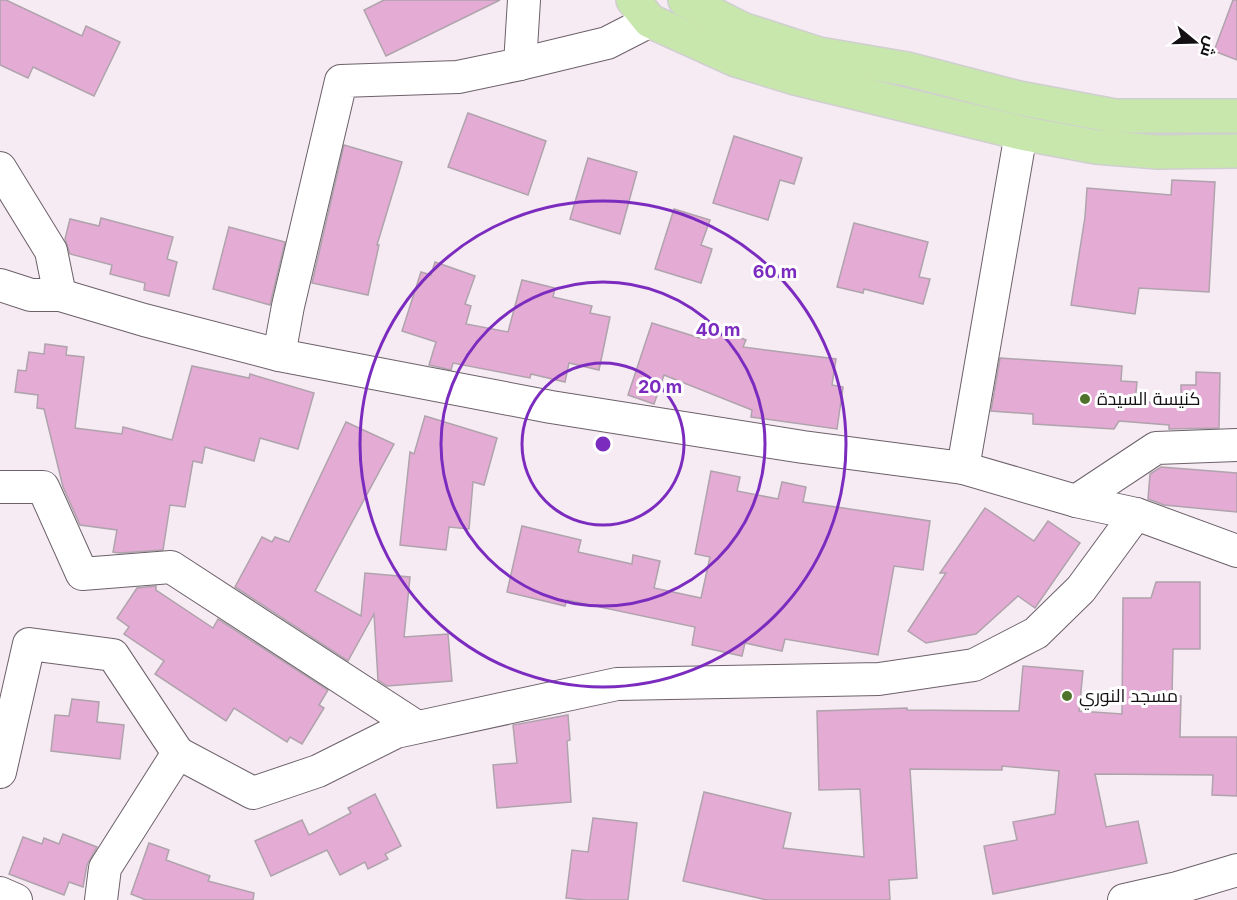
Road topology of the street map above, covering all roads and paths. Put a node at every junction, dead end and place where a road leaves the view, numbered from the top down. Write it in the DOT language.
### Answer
graph roads {
  1 [pos="524,0"];
  2 [pos="685,0"];
  3 [pos="642,11"];
  4 [pos="520,64"];
  5 [pos="1237,116"];
  6 [pos="1021,133"];
  7 [pos="1237,151"];
  8 [pos="0,168"];
  9 [pos="0,285"];
  10 [pos="60,295"];
  11 [pos="279,355"];
  12 [pos="1237,445"];
  13 [pos="963,468"];
  14 [pos="0,487"];
  15 [pos="1076,501"];
  16 [pos="1136,514"];
  17 [pos="1237,551"];
  18 [pos="417,727"];
  19 [pos="178,753"];
  20 [pos="0,772"];
  21 [pos="1237,870"];
  22 [pos="0,893"];
  23 [pos="16,900"];
  24 [pos="101,900"];
  25 [pos="1124,900"];
  1 -- 4 [label="street"];
  2 -- 5 [label="main road"];
  3 -- 4 [label="street"];
  3 -- 6 [label="main road"];
  4 -- 11 [label="street"];
  6 -- 7 [label="main road"];
  6 -- 13 [label="street"];
  8 -- 10 [label="street"];
  9 -- 10 [label="street"];
  10 -- 11 [label="street"];
  11 -- 13 [label="street"];
  12 -- 15 [label="street"];
  13 -- 15 [label="street"];
  14 -- 18 [label="street"];
  15 -- 16 [label="street"];
  16 -- 17 [label="street"];
  16 -- 18 [label="street"];
  18 -- 19 [label="street"];
  19 -- 20 [label="street"];
  19 -- 24 [label="street"];
  21 -- 25 [label="street"];
  22 -- 23 [label="street"];
}
